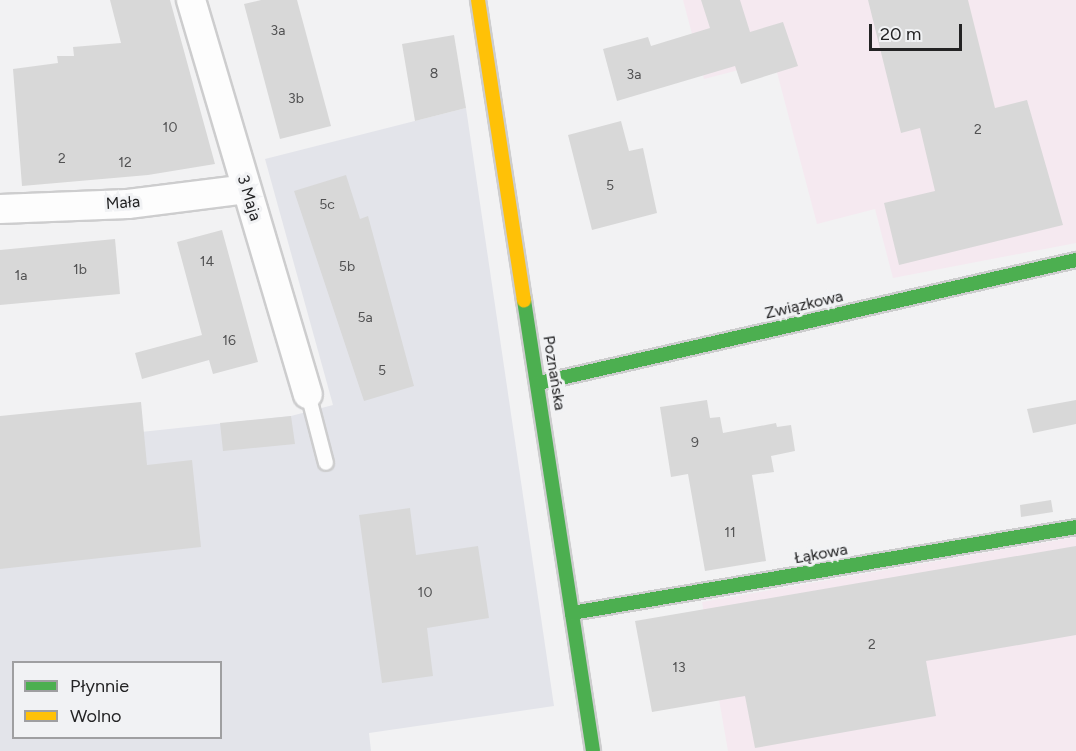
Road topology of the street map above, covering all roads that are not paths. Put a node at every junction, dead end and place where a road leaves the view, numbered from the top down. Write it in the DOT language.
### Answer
graph roads {
  1 [pos="191,0"];
  2 [pos="478,0"];
  3 [pos="246,189"];
  4 [pos="0,209"];
  5 [pos="1076,260"];
  6 [pos="539,382"];
  7 [pos="308,394"];
  8 [pos="326,464"];
  9 [pos="1076,527"];
  10 [pos="572,613"];
  11 [pos="593,751"];
  1 -- 3 [label="street, 3 Maja"];
  2 -- 6 [label="street, Poznańska"];
  3 -- 4 [label="street, Mała"];
  3 -- 7 [label="street, 3 Maja"];
  5 -- 6 [label="street, Związkowa"];
  6 -- 10 [label="street, Poznańska"];
  7 -- 8 [label="lane"];
  9 -- 10 [label="street, Łąkowa"];
  10 -- 11 [label="street, Poznańska"];
}
